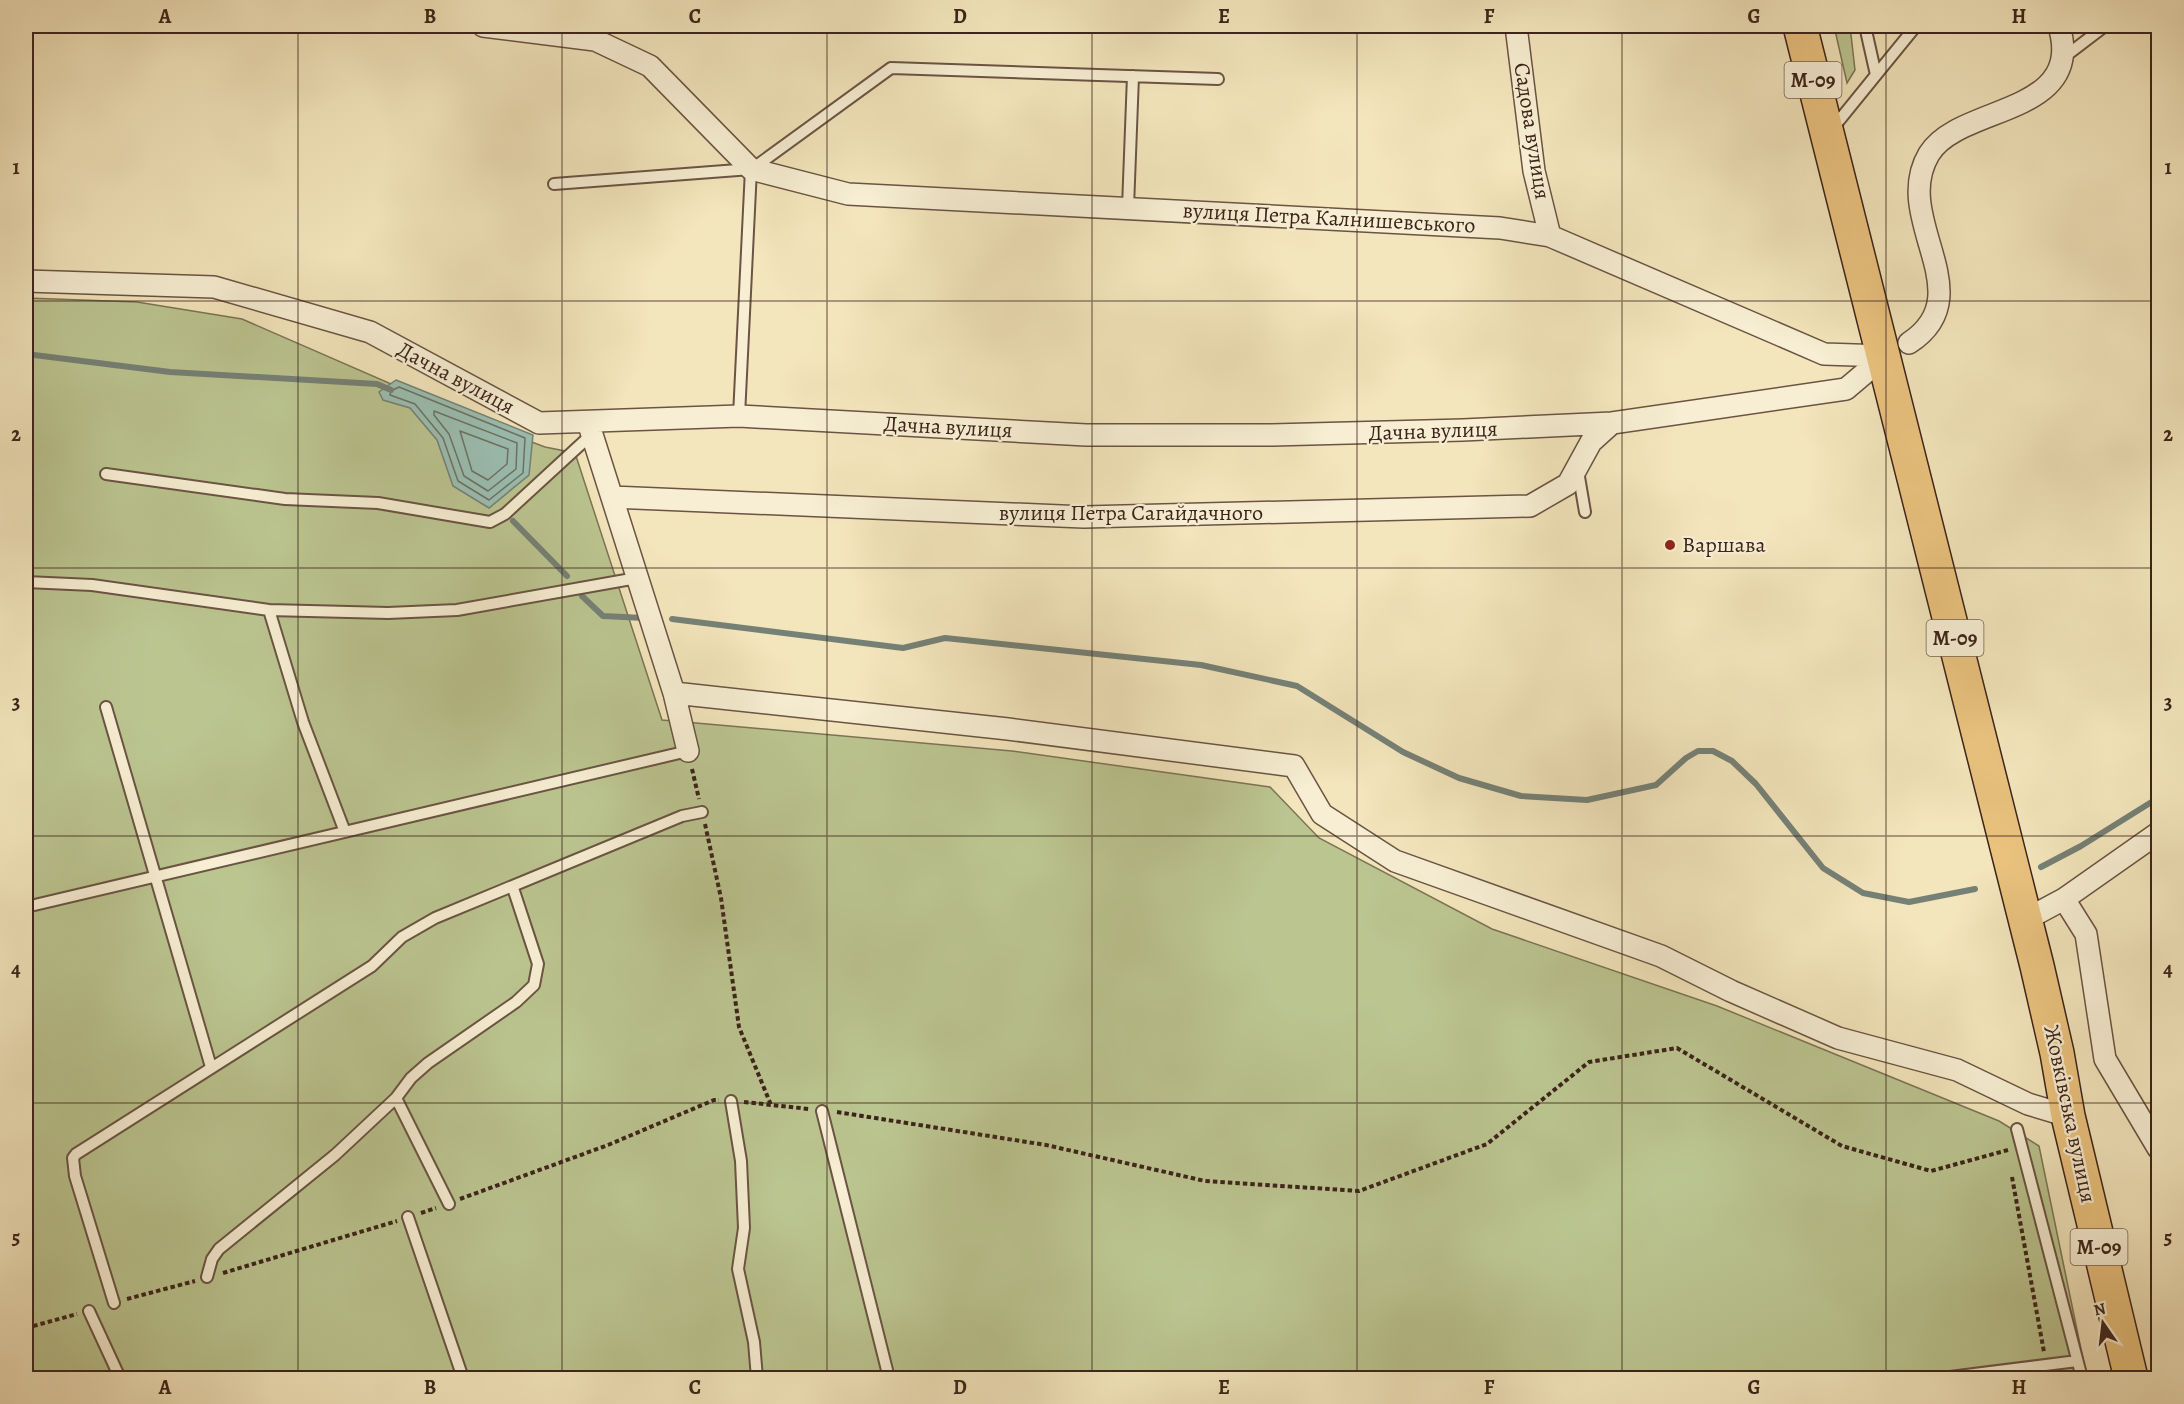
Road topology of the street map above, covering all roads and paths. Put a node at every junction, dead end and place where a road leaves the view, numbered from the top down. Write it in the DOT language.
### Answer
graph roads {
  1 [pos="483,26"];
  2 [pos="1516,26"];
  3 [pos="1800,26"];
  4 [pos="1865,26"];
  5 [pos="1916,26"];
  6 [pos="2059,26"];
  7 [pos="2105,26"];
  8 [pos="2060,60"];
  9 [pos="1876,75"];
  10 [pos="1133,76"];
  11 [pos="1218,79"];
  12 [pos="1827,135"];
  13 [pos="752,169"];
  14 [pos="554,184"];
  15 [pos="1128,207"];
  16 [pos="1550,236"];
  17 [pos="26,281"];
  18 [pos="1897,349"];
  19 [pos="739,416"];
  20 [pos="1612,423"];
  21 [pos="590,428"];
  22 [pos="1577,467"];
  23 [pos="106,474"];
  24 [pos="612,497"];
  25 [pos="1585,512"];
  26 [pos="637,578"];
  27 [pos="26,582"];
  28 [pos="269,610"];
  29 [pos="674,693"];
  30 [pos="106,707"];
  31 [pos="688,751"];
  32 [pos="702,812"];
  33 [pos="345,832"];
  34 [pos="2158,833"];
  35 [pos="154,878"];
  36 [pos="513,888"];
  37 [pos="2064,899"];
  38 [pos="26,907"];
  39 [pos="2025,920"];
  40 [pos="211,1067"];
  41 [pos="396,1098"];
  42 [pos="731,1101"];
  43 [pos="771,1105"];
  44 [pos="822,1111"];
  45 [pos="2068,1116"];
  46 [pos="2017,1129"];
  47 [pos="2158,1148"];
  48 [pos="2011,1173"];
  49 [pos="449,1204"];
  50 [pos="408,1217"];
  51 [pos="207,1278"];
  52 [pos="114,1303"];
  53 [pos="89,1311"];
  54 [pos="26,1328"];
  55 [pos="2077,1361"];
  56 [pos="2046,1365"];
  57 [pos="120,1378"];
  58 [pos="463,1378"];
  59 [pos="757,1378"];
  60 [pos="889,1378"];
  61 [pos="1942,1378"];
  62 [pos="2082,1378"];
  63 [pos="2131,1378"];
  1 -- 13 [label="street"];
  2 -- 16 [label="street, Садова вулиця"];
  3 -- 12 [label="highway, М-09"];
  4 -- 9 [label="lane"];
  5 -- 9 [label="lane"];
  6 -- 8 [label="street"];
  7 -- 8 [label="lane"];
  8 -- 18 [label="street, Дачна вулиця"];
  9 -- 12 [label="lane"];
  10 -- 11 [label="lane"];
  10 -- 13 [label="lane"];
  10 -- 15 [label="lane"];
  12 -- 18 [label="highway, М-09"];
  13 -- 14 [label="lane"];
  13 -- 15 [label="street, вулиця Петра Калнишевського"];
  13 -- 19 [label="lane"];
  15 -- 16 [label="street, вулиця Петра Калнишевського"];
  16 -- 18 [label="street, вулиця Петра Калнишевського"];
  17 -- 21 [label="street, Дачна вулиця"];
  18 -- 20 [label="street, Дачна вулиця"];
  18 -- 39 [label="highway, М-09"];
  19 -- 20 [label="street, Дачна вулиця"];
  19 -- 21 [label="street, Дачна вулиця"];
  20 -- 22 [label="street, вулиця Петра Сагайдачного"];
  21 -- 23 [label="lane"];
  21 -- 24 [label="street"];
  22 -- 24 [label="street, вулиця Петра Сагайдачного"];
  22 -- 25 [label="lane"];
  24 -- 26 [label="street"];
  26 -- 28 [label="lane"];
  26 -- 29 [label="street"];
  27 -- 28 [label="lane"];
  28 -- 33 [label="lane"];
  29 -- 31 [label="street"];
  29 -- 45 [label="street"];
  30 -- 35 [label="lane"];
  31 -- 32 [label="path"];
  31 -- 33 [label="lane"];
  32 -- 36 [label="lane"];
  32 -- 43 [label="path"];
  33 -- 35 [label="lane"];
  34 -- 37 [label="street"];
  35 -- 38 [label="lane"];
  35 -- 40 [label="lane"];
  36 -- 40 [label="lane"];
  36 -- 41 [label="lane"];
  37 -- 39 [label="street"];
  37 -- 47 [label="street"];
  39 -- 45 [label="highway, Жовківська вулиця / М-09"];
  40 -- 52 [label="lane"];
  41 -- 49 [label="lane"];
  41 -- 51 [label="lane"];
  42 -- 43 [label="path"];
  42 -- 49 [label="path"];
  42 -- 59 [label="lane"];
  43 -- 44 [label="path"];
  44 -- 46 [label="path"];
  44 -- 60 [label="lane"];
  45 -- 63 [label="highway, Жовківська вулиця / М-09"];
  46 -- 55 [label="lane"];
  48 -- 56 [label="path"];
  49 -- 50 [label="path"];
  50 -- 51 [label="path"];
  50 -- 58 [label="lane"];
  51 -- 52 [label="path"];
  53 -- 54 [label="path"];
  53 -- 57 [label="lane"];
  55 -- 56 [label="lane"];
  55 -- 62 [label="lane"];
  56 -- 61 [label="lane"];
}
